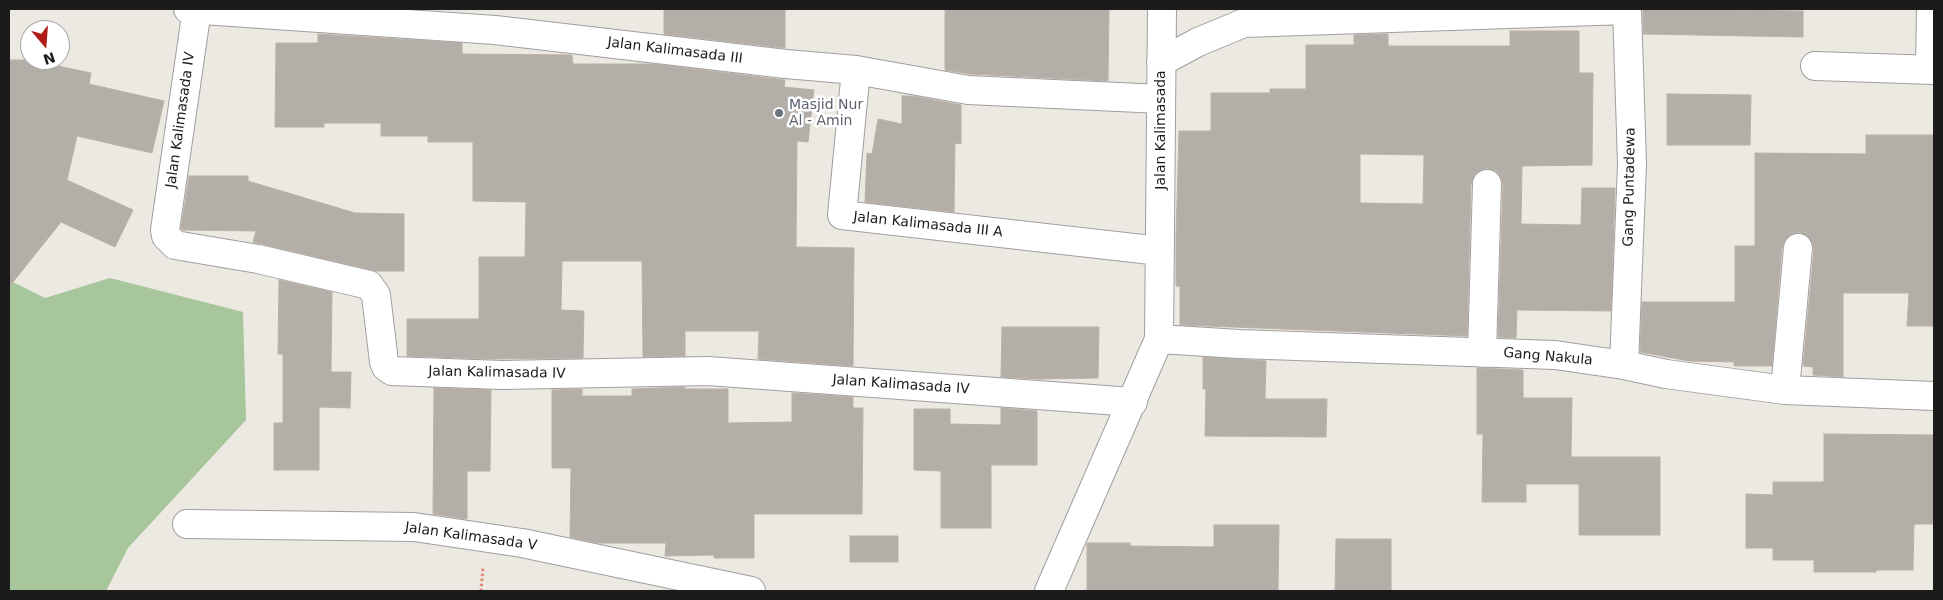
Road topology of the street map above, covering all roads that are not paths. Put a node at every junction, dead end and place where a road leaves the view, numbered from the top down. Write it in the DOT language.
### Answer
graph roads {
  1 [pos="188,9"];
  2 [pos="197,9"];
  3 [pos="1162,9"];
  4 [pos="1627,9"];
  5 [pos="1931,9"];
  6 [pos="386,15"];
  7 [pos="1161,62"];
  8 [pos="1815,66"];
  9 [pos="856,70"];
  10 [pos="1932,70"];
  11 [pos="1161,99"];
  12 [pos="1487,184"];
  13 [pos="1798,248"];
  14 [pos="1160,251"];
  15 [pos="1159,339"];
  16 [pos="1482,353"];
  17 [pos="1624,365"];
  18 [pos="1785,390"];
  19 [pos="1934,396"];
  20 [pos="1132,402"];
  21 [pos="187,524"];
  22 [pos="751,591"];
  23 [pos="1049,591"];
  1 -- 2 [label="street, Jalan Kalimasada III"];
  2 -- 6 [label="street, Jalan Kalimasada III"];
  2 -- 20 [label="street, Jalan Kalimasada IV"];
  3 -- 7 [label="street"];
  4 -- 7 [label="street, Jalan Kalimasada"];
  4 -- 17 [label="street, Gang Puntadewa"];
  5 -- 10 [label="street"];
  6 -- 9 [label="street, Jalan Kalimasada III"];
  7 -- 11 [label="street, Jalan Kalimasada"];
  8 -- 10 [label="street"];
  9 -- 11 [label="street, Jalan Kalimasada III"];
  9 -- 14 [label="street, Jalan Kalimasada III A"];
  11 -- 14 [label="street, Jalan Kalimasada"];
  12 -- 16 [label="street"];
  13 -- 18 [label="street"];
  14 -- 15 [label="street, Jalan Kalimasada"];
  15 -- 16 [label="street, Gang Nakula"];
  15 -- 20 [label="street, Jalan Kalimasada"];
  16 -- 17 [label="street, Gang Nakula"];
  17 -- 18 [label="street, Gang Nakula"];
  18 -- 19 [label="street, Gang Nakula"];
  20 -- 23 [label="street, Jalan Kalimasada"];
  21 -- 22 [label="street, Jalan Kalimasada V"];
}
